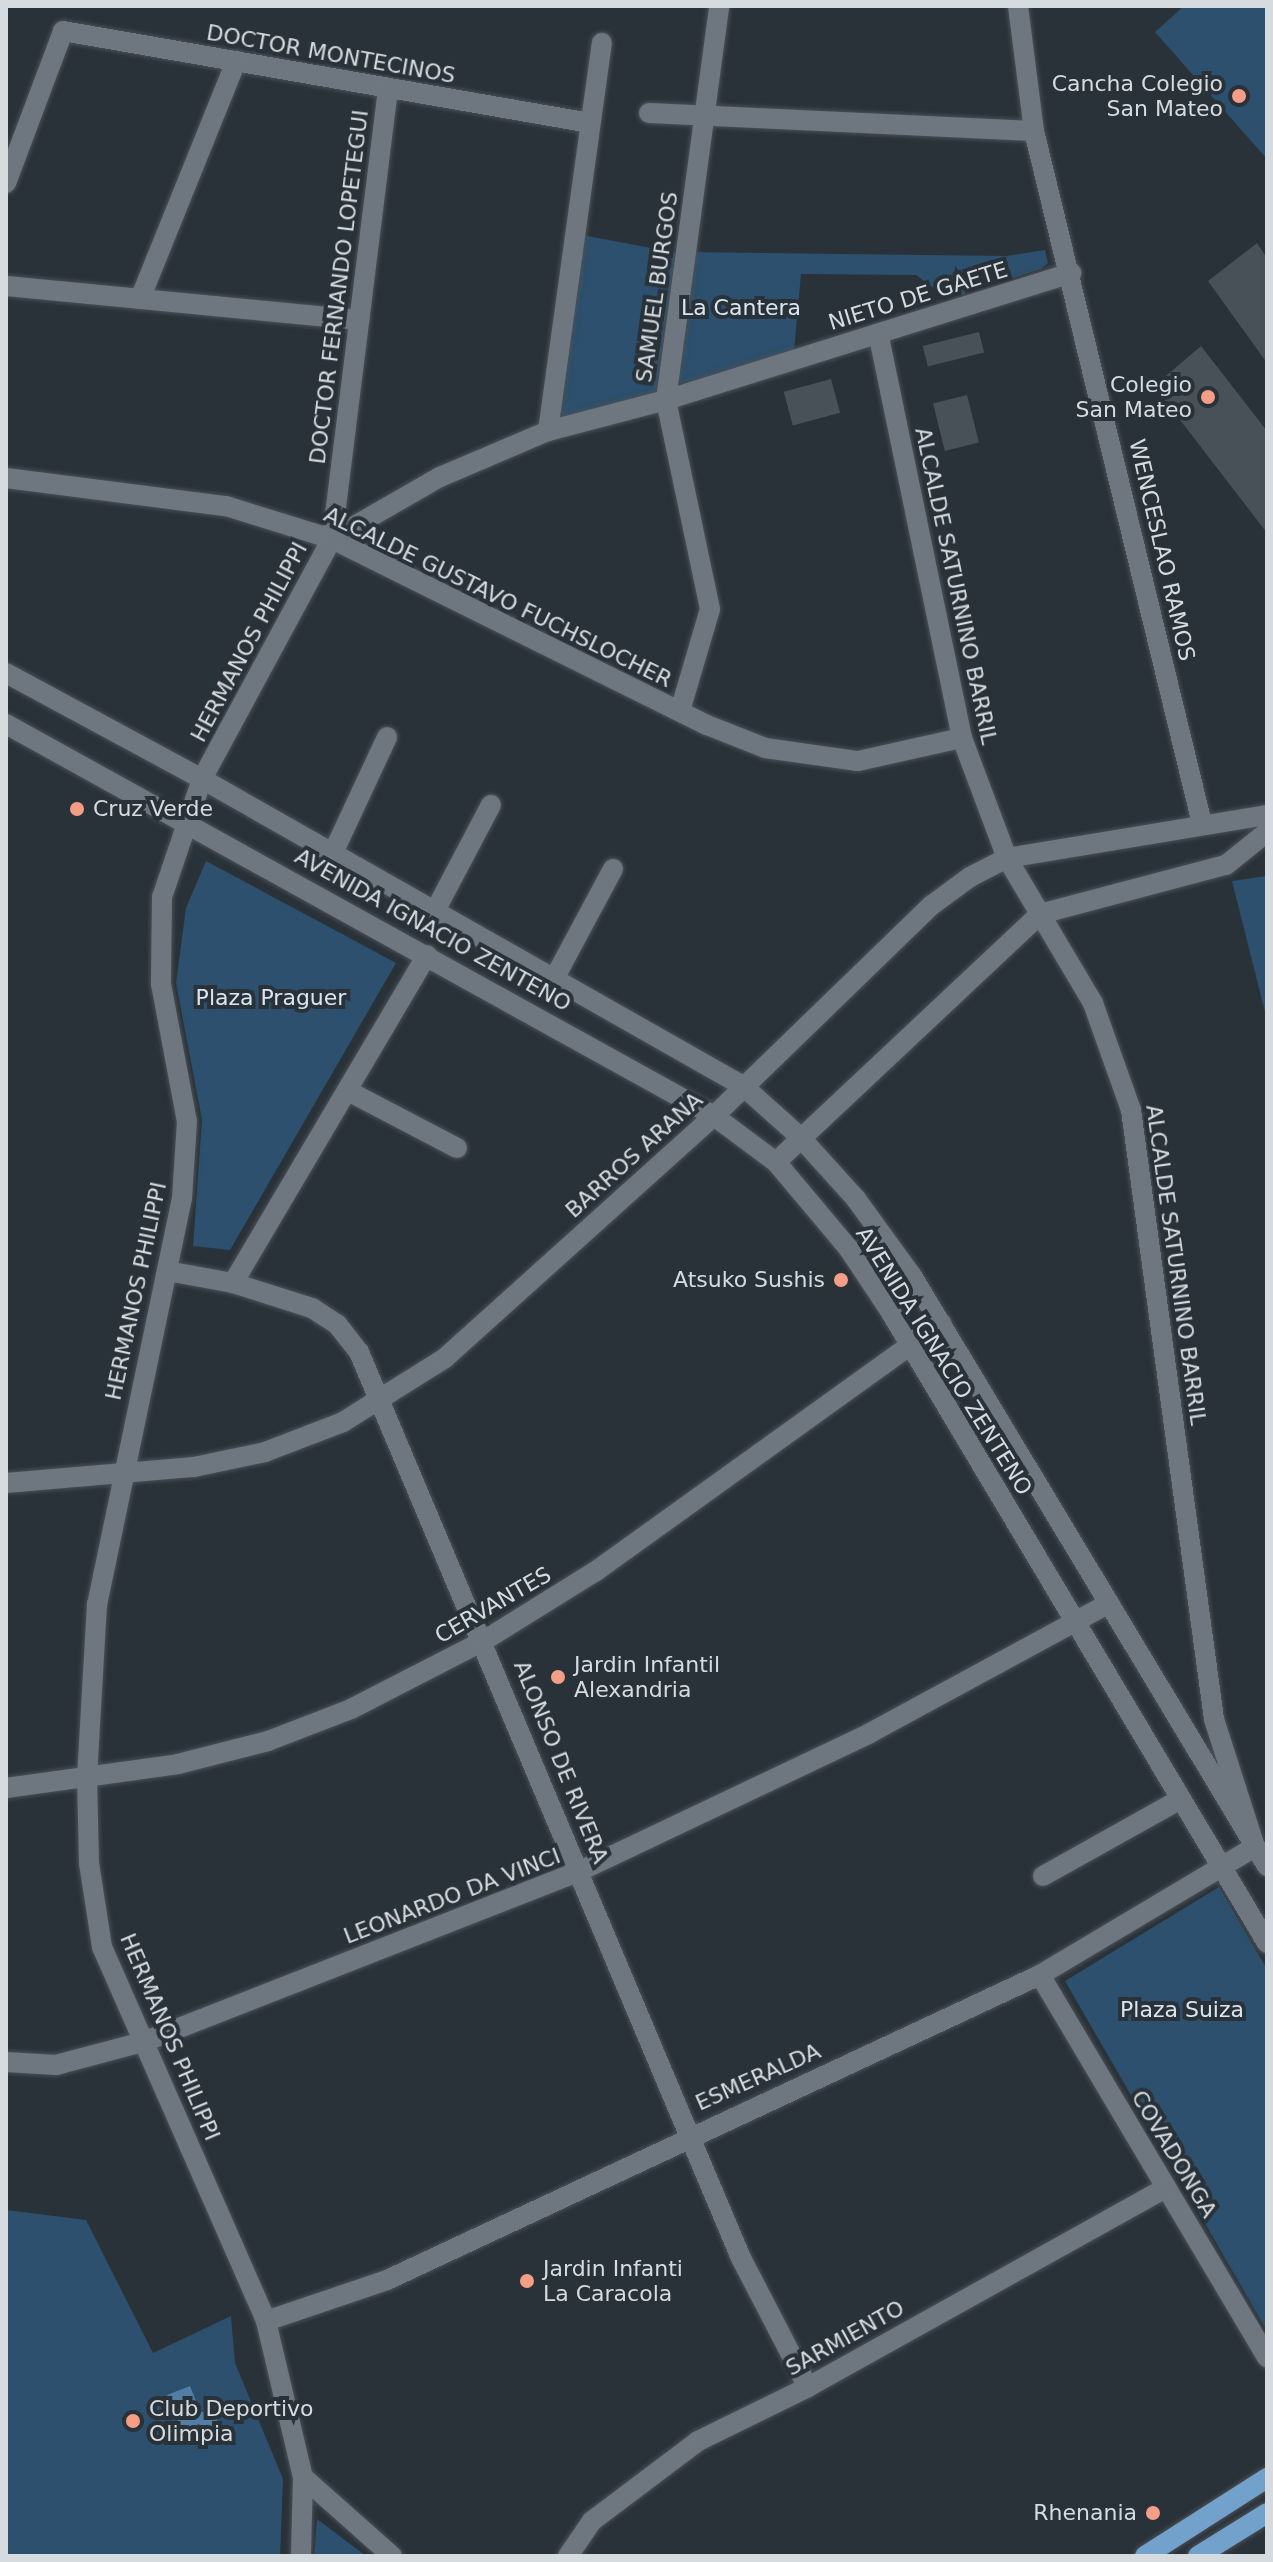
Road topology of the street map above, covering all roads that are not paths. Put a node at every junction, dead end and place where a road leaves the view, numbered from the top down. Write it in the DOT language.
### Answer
graph roads {
  1 [pos="719,6"];
  2 [pos="1018,6"];
  3 [pos="602,43"];
  4 [pos="236,61"];
  5 [pos="388,88"];
  6 [pos="649,113"];
  7 [pos="704,115"];
  8 [pos="590,123"];
  9 [pos="1034,131"];
  10 [pos="6,183"];
  11 [pos="1072,273"];
  12 [pos="6,286"];
  13 [pos="140,299"];
  14 [pos="359,320"];
  15 [pos="878,334"];
  16 [pos="666,400"];
  17 [pos="548,431"];
  18 [pos="6,478"];
  19 [pos="332,539"];
  20 [pos="6,673"];
  21 [pos="680,711"];
  22 [pos="6,724"];
  23 [pos="387,737"];
  24 [pos="962,738"];
  25 [pos="202,779"];
  26 [pos="491,805"];
  27 [pos="1267,815"];
  28 [pos="186,820"];
  29 [pos="1202,824"];
  30 [pos="1267,832"];
  31 [pos="333,853"];
  32 [pos="1007,858"];
  33 [pos="613,869"];
  34 [pos="435,911"];
  35 [pos="1040,914"];
  36 [pos="427,955"];
  37 [pos="554,979"];
  38 [pos="743,1086"];
  39 [pos="348,1091"];
  40 [pos="714,1116"];
  41 [pos="800,1137"];
  42 [pos="457,1148"];
  43 [pos="776,1162"];
  44 [pos="167,1271"];
  45 [pos="233,1283"];
  46 [pos="941,1323"];
  47 [pos="909,1344"];
  48 [pos="380,1403"];
  49 [pos="122,1473"];
  50 [pos="6,1483"];
  51 [pos="1109,1603"];
  52 [pos="1075,1622"];
  53 [pos="485,1640"];
  54 [pos="1214,1719"];
  55 [pos="1179,1720"];
  56 [pos="87,1775"];
  57 [pos="6,1788"];
  58 [pos="1181,1799"];
  59 [pos="1255,1847"];
  60 [pos="1267,1866"];
  61 [pos="1223,1869"];
  62 [pos="580,1871"];
  63 [pos="1043,1876"];
  64 [pos="1267,1943"];
  65 [pos="1040,1975"];
  66 [pos="146,2041"];
  67 [pos="6,2062"];
  68 [pos="690,2134"];
  69 [pos="1166,2188"];
  70 [pos="266,2321"];
  71 [pos="1267,2358"];
  72 [pos="808,2387"];
  73 [pos="303,2477"];
  74 [pos="1267,2478"];
  75 [pos="1267,2513"];
  76 [pos="301,2556"];
  77 [pos="392,2556"];
  78 [pos="568,2556"];
  79 [pos="1145,2556"];
  80 [pos="1198,2556"];
  1 -- 7 [label="street, SAMUEL BURGOS"];
  2 -- 9 [label="street, WENCESLAO RAMOS"];
  3 -- 8 [label="street"];
  4 -- 5 [label="street, DOCTOR MONTECINOS"];
  4 -- 10 [label="street, DOCTOR MONTECINOS"];
  4 -- 13 [label="street"];
  5 -- 8 [label="street, DOCTOR MONTECINOS"];
  5 -- 14 [label="street, DOCTOR FERNANDO LOPETEGUI"];
  6 -- 7 [label="street"];
  7 -- 9 [label="street"];
  7 -- 16 [label="street, SAMUEL BURGOS"];
  8 -- 17 [label="street"];
  9 -- 11 [label="street, WENCESLAO RAMOS"];
  11 -- 15 [label="street, NIETO DE GAETE"];
  11 -- 29 [label="street, WENCESLAO RAMOS"];
  12 -- 13 [label="street"];
  13 -- 14 [label="street"];
  14 -- 19 [label="street, DOCTOR FERNANDO LOPETEGUI"];
  15 -- 16 [label="street, NIETO DE GAETE"];
  15 -- 24 [label="street, ALCALDE SATURNINO BARRIL"];
  16 -- 17 [label="street, NIETO DE GAETE"];
  16 -- 21 [label="street, SAMUEL BURGOS"];
  17 -- 19 [label="street, HERMANOS PHILIPPI"];
  18 -- 19 [label="street, ALCALDE GUSTAVO FUCHSLOCHER"];
  19 -- 21 [label="street, ALCALDE GUSTAVO FUCHSLOCHER"];
  19 -- 25 [label="street, HERMANOS PHILIPPI"];
  20 -- 25 [label="street, AVENIDA IGNACIO ZENTENO"];
  21 -- 24 [label="street, ALCALDE GUSTAVO FUCHSLOCHER"];
  22 -- 28 [label="street, AVENIDA IGNACIO ZENTENO"];
  23 -- 31 [label="street"];
  24 -- 32 [label="street, ALCALDE SATURNINO BARRIL"];
  25 -- 28 [label="street, HERMANOS PHILIPPI"];
  25 -- 31 [label="street, AVENIDA IGNACIO ZENTENO"];
  26 -- 34 [label="street"];
  27 -- 29 [label="street, BARROS ARANA"];
  28 -- 36 [label="street, AVENIDA IGNACIO ZENTENO"];
  28 -- 44 [label="street, HERMANOS PHILIPPI"];
  29 -- 32 [label="street, BARROS ARANA"];
  30 -- 35 [label="street"];
  31 -- 34 [label="street, AVENIDA IGNACIO ZENTENO"];
  32 -- 35 [label="street, ALCALDE SATURNINO BARRIL"];
  32 -- 38 [label="street, BARROS ARANA"];
  33 -- 37 [label="street"];
  34 -- 37 [label="street, AVENIDA IGNACIO ZENTENO"];
  35 -- 41 [label="street"];
  35 -- 54 [label="street, ALCALDE SATURNINO BARRIL"];
  36 -- 39 [label="street"];
  36 -- 40 [label="street, AVENIDA IGNACIO ZENTENO"];
  37 -- 38 [label="street, AVENIDA IGNACIO ZENTENO"];
  38 -- 40 [label="street, BARROS ARANA"];
  38 -- 41 [label="street, AVENIDA IGNACIO ZENTENO"];
  39 -- 42 [label="street"];
  39 -- 45 [label="street"];
  40 -- 43 [label="street, AVENIDA IGNACIO ZENTENO"];
  40 -- 48 [label="street, BARROS ARANA"];
  41 -- 43 [label="street"];
  41 -- 46 [label="street, AVENIDA IGNACIO ZENTENO"];
  43 -- 47 [label="street, AVENIDA IGNACIO ZENTENO"];
  44 -- 45 [label="street, ALONSO DE RIVERA"];
  44 -- 49 [label="street, HERMANOS PHILIPPI"];
  45 -- 48 [label="street, ALONSO DE RIVERA"];
  46 -- 47 [label="street, CERVANTES"];
  46 -- 51 [label="street, AVENIDA IGNACIO ZENTENO"];
  47 -- 52 [label="street, AVENIDA IGNACIO ZENTENO"];
  47 -- 53 [label="street, CERVANTES"];
  48 -- 49 [label="street, BARROS ARANA"];
  48 -- 53 [label="street, ALONSO DE RIVERA"];
  49 -- 50 [label="street, BARROS ARANA"];
  49 -- 56 [label="street, HERMANOS PHILIPPI"];
  51 -- 52 [label="street, LEONARDO DA VINCI"];
  51 -- 55 [label="street, AVENIDA IGNACIO ZENTENO"];
  52 -- 58 [label="street, AVENIDA IGNACIO ZENTENO"];
  52 -- 62 [label="street, LEONARDO DA VINCI"];
  53 -- 56 [label="street, CERVANTES"];
  53 -- 62 [label="street, ALONSO DE RIVERA"];
  54 -- 55 [label="street"];
  54 -- 59 [label="street, ALCALDE SATURNINO BARRIL"];
  55 -- 59 [label="street, AVENIDA IGNACIO ZENTENO"];
  56 -- 57 [label="street, CERVANTES"];
  56 -- 66 [label="street, HERMANOS PHILIPPI"];
  58 -- 61 [label="street, AVENIDA IGNACIO ZENTENO"];
  58 -- 63 [label="street"];
  59 -- 60 [label="street, AVENIDA IGNACIO ZENTENO"];
  59 -- 61 [label="street, ESMERALDA"];
  61 -- 64 [label="street, AVENIDA IGNACIO ZENTENO"];
  61 -- 65 [label="street, ESMERALDA"];
  62 -- 66 [label="street, LEONARDO DA VINCI"];
  62 -- 68 [label="street, ALONSO DE RIVERA"];
  65 -- 68 [label="street, ESMERALDA"];
  65 -- 69 [label="street, COVADONGA"];
  66 -- 67 [label="street, LEONARDO DA VINCI"];
  66 -- 70 [label="street, HERMANOS PHILIPPI"];
  68 -- 70 [label="street, ESMERALDA"];
  68 -- 72 [label="street, ALONSO DE RIVERA"];
  69 -- 71 [label="street, COVADONGA"];
  69 -- 72 [label="street, SARMIENTO"];
  70 -- 73 [label="street, HERMANOS PHILIPPI"];
  72 -- 78 [label="street, SARMIENTO"];
  73 -- 76 [label="street, HERMANOS PHILIPPI"];
  73 -- 77 [label="street"];
  74 -- 79 [label="main road"];
  75 -- 80 [label="main road"];
}
